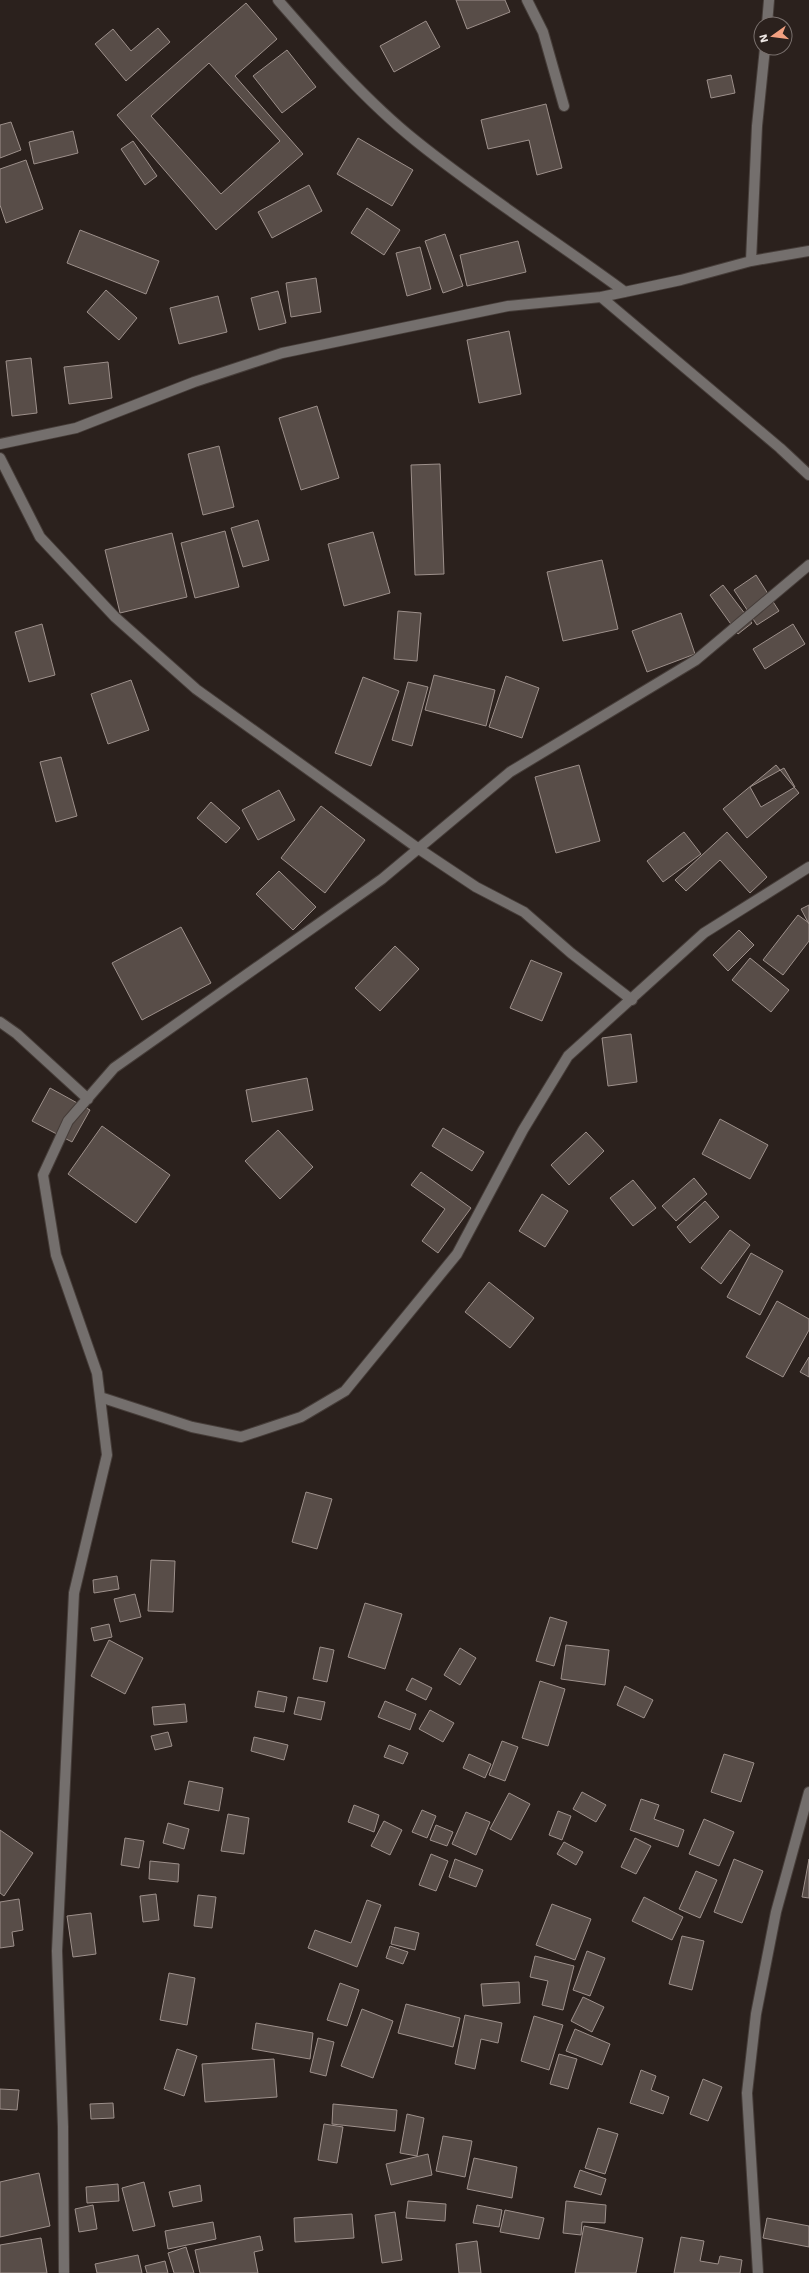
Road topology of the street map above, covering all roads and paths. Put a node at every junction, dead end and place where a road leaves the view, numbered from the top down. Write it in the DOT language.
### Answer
graph roads {
  1 [pos="278,0"];
  2 [pos="528,0"];
  3 [pos="769,0"];
  4 [pos="768,16"];
  5 [pos="764,56"];
  6 [pos="564,106"];
  7 [pos="809,251"];
  8 [pos="751,261"];
  9 [pos="625,292"];
  10 [pos="602,298"];
  11 [pos="0,444"];
  12 [pos="0,458"];
  13 [pos="809,475"];
  14 [pos="809,565"];
  15 [pos="419,849"];
  16 [pos="809,867"];
  17 [pos="632,1000"];
  18 [pos="0,1022"];
  19 [pos="88,1099"];
  20 [pos="100,1397"];
  21 [pos="809,1792"];
  22 [pos="64,2273"];
  23 [pos="758,2273"];
  1 -- 9 [label="street"];
  2 -- 6 [label="street"];
  3 -- 4 [label="street"];
  5 -- 8 [label="street"];
  7 -- 8 [label="street"];
  8 -- 9 [label="street"];
  9 -- 10 [label="street"];
  10 -- 11 [label="street"];
  10 -- 13 [label="street"];
  12 -- 15 [label="street"];
  14 -- 15 [label="street"];
  15 -- 17 [label="street"];
  15 -- 19 [label="street"];
  16 -- 17 [label="street"];
  17 -- 20 [label="street"];
  18 -- 19 [label="street"];
  19 -- 20 [label="street"];
  20 -- 22 [label="street"];
  21 -- 23 [label="street"];
}
